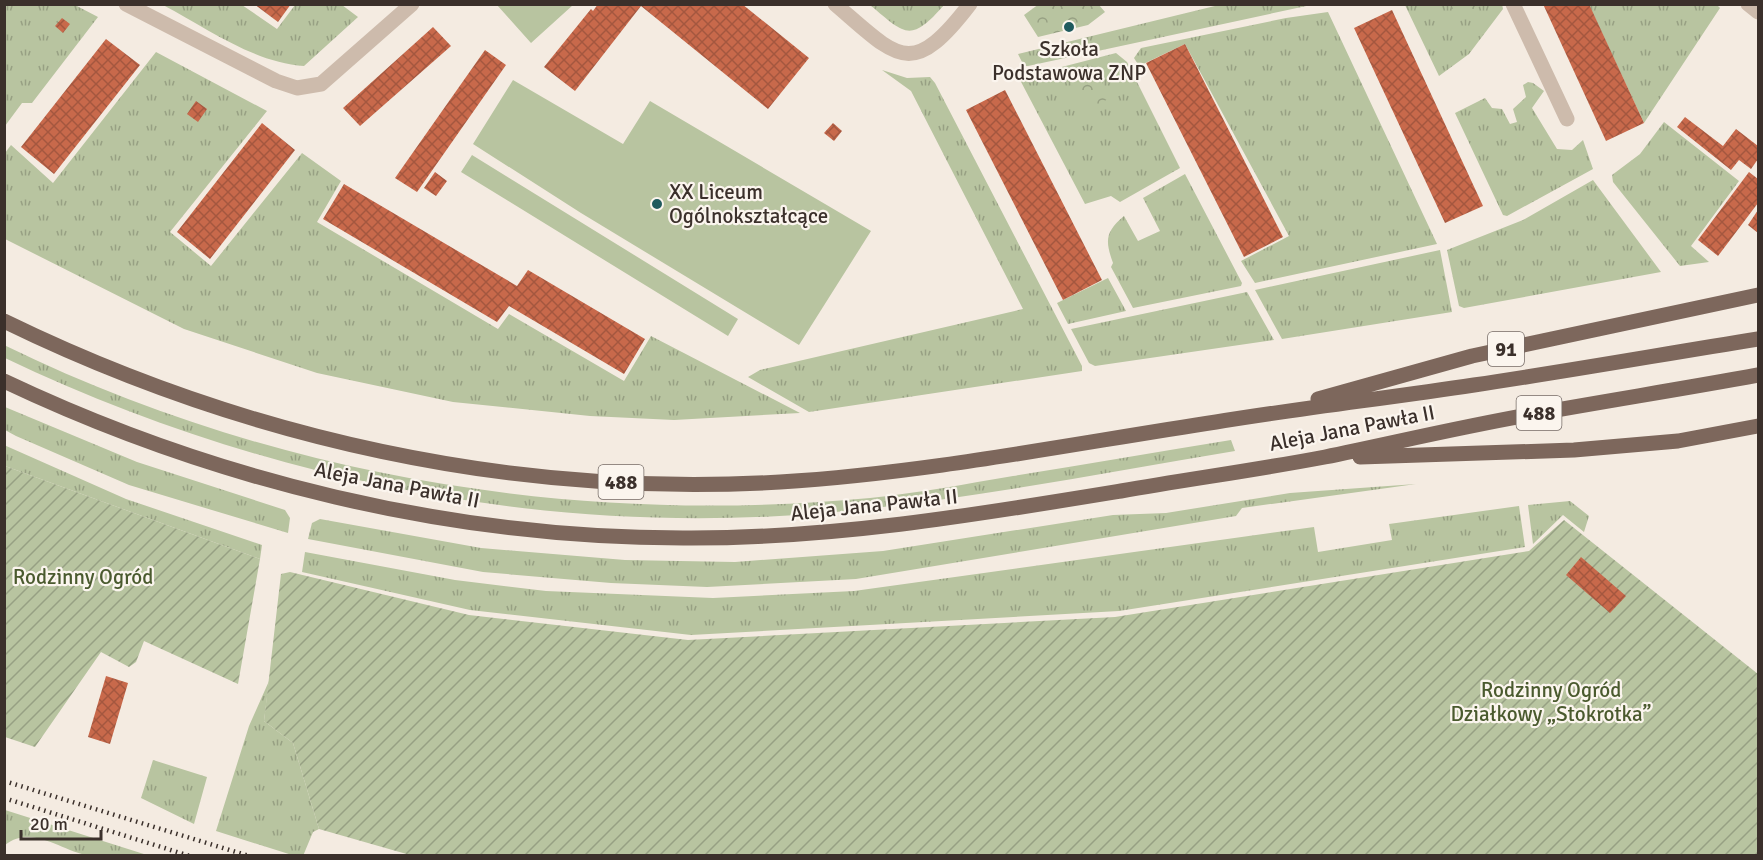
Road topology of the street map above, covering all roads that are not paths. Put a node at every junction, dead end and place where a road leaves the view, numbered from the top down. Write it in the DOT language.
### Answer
graph roads {
  1 [pos="126,4"];
  2 [pos="412,4"];
  3 [pos="835,4"];
  4 [pos="970,4"];
  5 [pos="1513,4"];
  6 [pos="1748,4"];
  7 [pos="1758,12"];
  8 [pos="1567,119"];
  9 [pos="1758,295"];
  10 [pos="4,321"];
  11 [pos="1758,339"];
  12 [pos="1758,375"];
  13 [pos="4,381"];
  14 [pos="1257,416"];
  15 [pos="1758,426"];
  16 [pos="1321,458"];
  1 -- 2 [label="street"];
  3 -- 4 [label="street"];
  5 -- 8 [label="street"];
  6 -- 7 [label="street"];
  9 -- 14 [label="main road, 91"];
  10 -- 14 [label="main road, Aleja Jana Pawła II / 488"];
  11 -- 14 [label="main road, Aleja Jana Pawła II / 488"];
  12 -- 16 [label="main road, Aleja Jana Pawła II / 488"];
  13 -- 16 [label="main road, Aleja Jana Pawła II / 488"];
  15 -- 16 [label="main road"];
}
